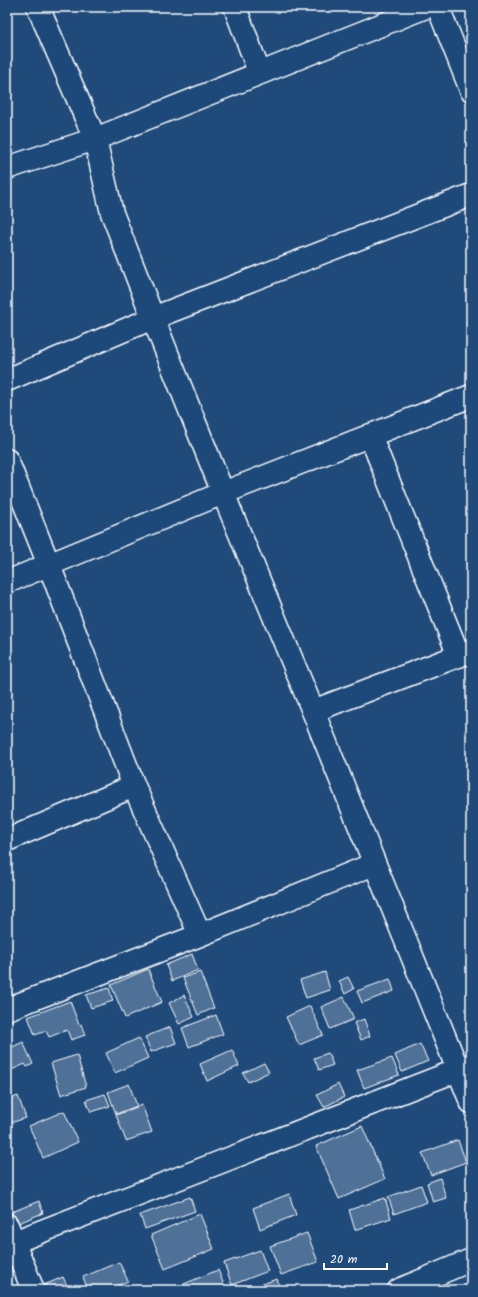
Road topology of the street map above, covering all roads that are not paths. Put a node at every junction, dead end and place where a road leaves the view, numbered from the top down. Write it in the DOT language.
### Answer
graph roads {
  1 [pos="38,7"];
  2 [pos="235,7"];
  3 [pos="426,7"];
  4 [pos="438,7"];
  5 [pos="259,72"];
  6 [pos="471,90"];
  7 [pos="95,139"];
  8 [pos="7,168"];
  9 [pos="471,195"];
  10 [pos="153,318"];
  11 [pos="7,380"];
  12 [pos="471,396"];
  13 [pos="370,435"];
  14 [pos="7,460"];
  15 [pos="223,493"];
  16 [pos="49,565"];
  17 [pos="7,582"];
  18 [pos="465,653"];
  19 [pos="313,711"];
  20 [pos="134,786"];
  21 [pos="7,840"];
  22 [pos="374,864"];
  23 [pos="200,935"];
  24 [pos="7,1009"];
  25 [pos="465,1067"];
  26 [pos="471,1102"];
  27 [pos="10,1233"];
  28 [pos="471,1260"];
  29 [pos="33,1290"];
  30 [pos="399,1290"];
  1 -- 7 [label="street"];
  2 -- 5 [label="street"];
  3 -- 5 [label="street"];
  4 -- 6 [label="street"];
  5 -- 7 [label="street"];
  7 -- 8 [label="street"];
  7 -- 10 [label="street"];
  9 -- 10 [label="street"];
  10 -- 11 [label="street"];
  10 -- 15 [label="street"];
  12 -- 13 [label="street"];
  13 -- 15 [label="street"];
  13 -- 18 [label="street"];
  14 -- 16 [label="street"];
  15 -- 16 [label="street"];
  15 -- 19 [label="street"];
  16 -- 17 [label="street"];
  16 -- 20 [label="street"];
  18 -- 19 [label="street"];
  19 -- 22 [label="street"];
  20 -- 21 [label="street"];
  20 -- 23 [label="street"];
  22 -- 23 [label="street"];
  22 -- 25 [label="street"];
  23 -- 24 [label="street"];
  25 -- 26 [label="street"];
  25 -- 27 [label="street"];
  27 -- 29 [label="street"];
  28 -- 30 [label="street"];
}
